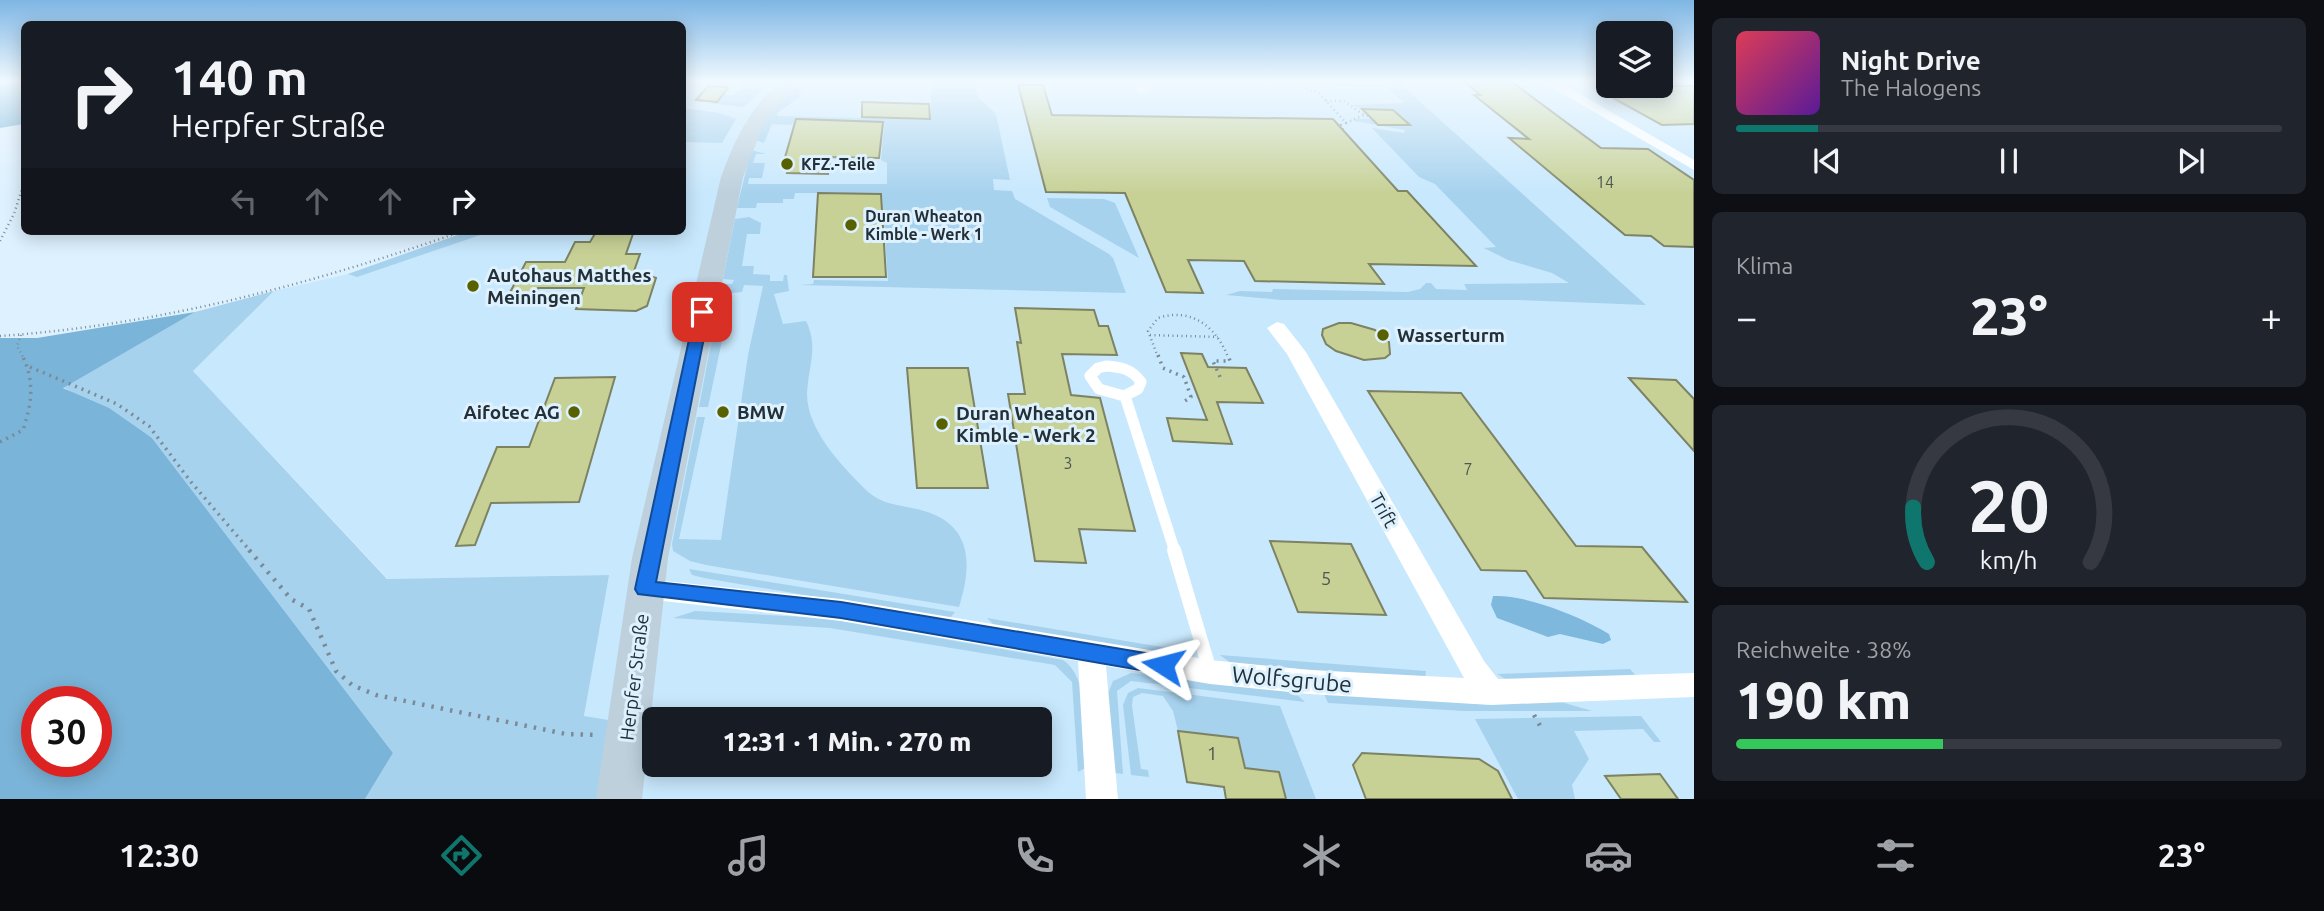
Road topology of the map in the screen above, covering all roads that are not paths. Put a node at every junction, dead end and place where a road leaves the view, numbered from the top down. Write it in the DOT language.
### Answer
graph roads {
  1 [pos="758,118"];
  2 [pos="1614,118"];
  3 [pos="1694,166"];
  4 [pos="1277,328"];
  5 [pos="1125,396"];
  6 [pos="645,589"];
  7 [pos="1091,653"];
  8 [pos="1210,672"];
  9 [pos="1694,685"];
  10 [pos="1491,692"];
  11 [pos="619,799"];
  12 [pos="1102,799"];
  1 -- 6 [label="main road, Herpfer Straße"];
  2 -- 3 [label="street"];
  4 -- 10 [label="street, Trift"];
  5 -- 8 [label="lane"];
  6 -- 7 [label="street, Wolfsgrube"];
  6 -- 11 [label="main road, Herpfer Straße"];
  7 -- 8 [label="street, Wolfsgrube"];
  7 -- 12 [label="street"];
  8 -- 10 [label="street, Wolfsgrube"];
  9 -- 10 [label="street, Wolfsgrube"];
}
